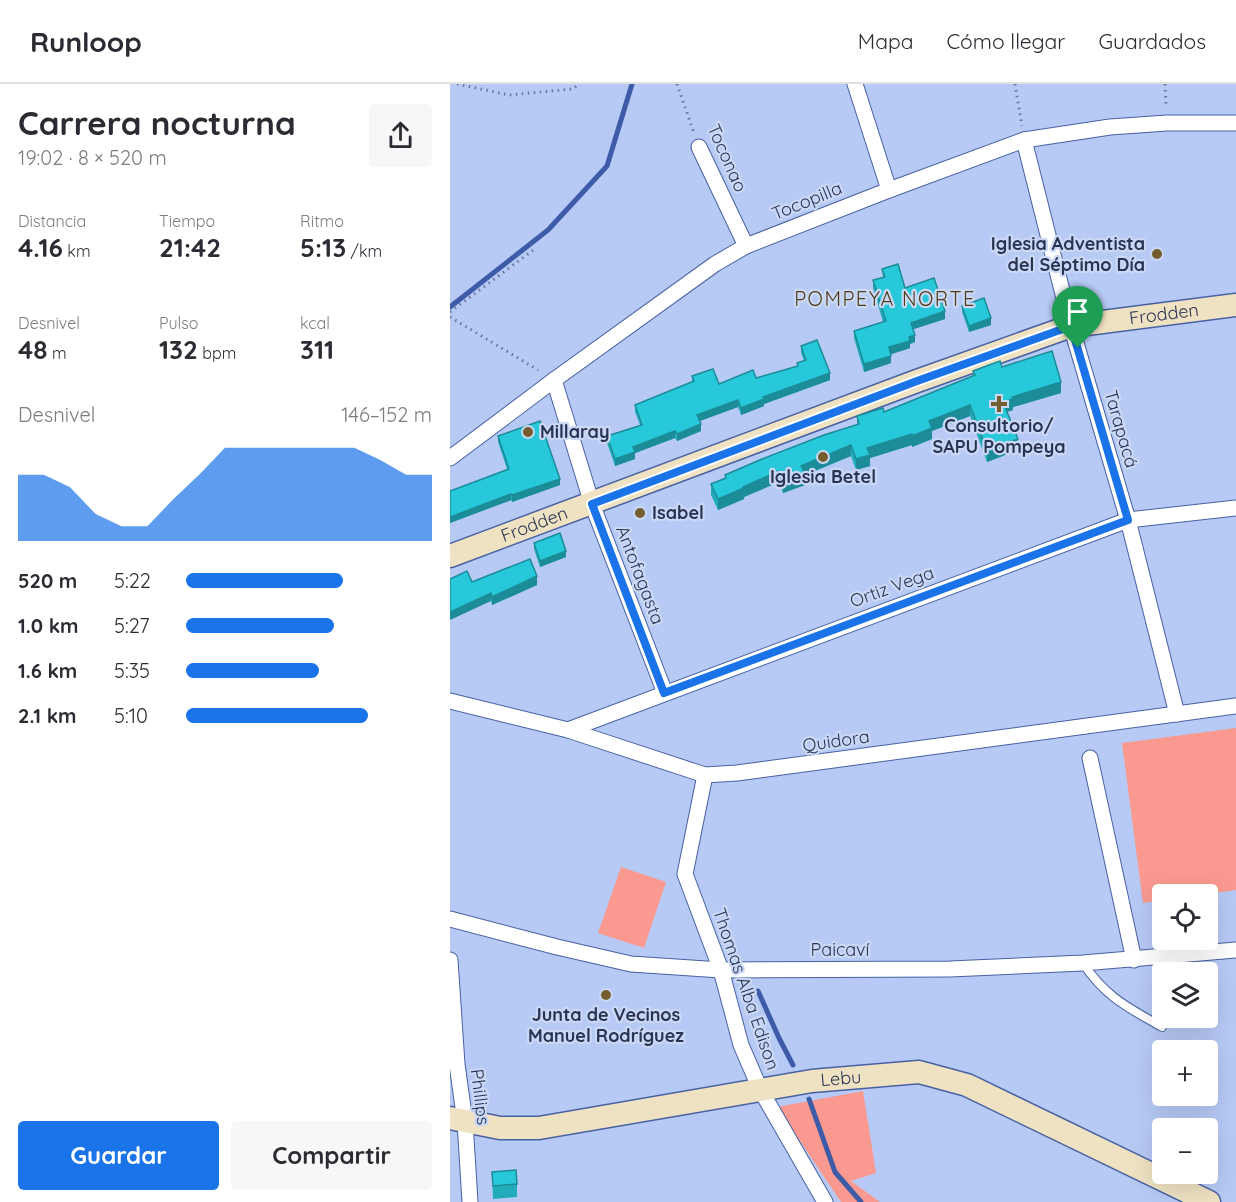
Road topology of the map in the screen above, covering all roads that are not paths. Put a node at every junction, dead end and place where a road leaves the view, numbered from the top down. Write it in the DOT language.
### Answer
graph roads {
  1 [pos="855,84"];
  2 [pos="1236,123"];
  3 [pos="1024,140"];
  4 [pos="699,147"];
  5 [pos="889,190"];
  6 [pos="746,246"];
  7 [pos="1236,305"];
  8 [pos="1071,326"];
  9 [pos="554,380"];
  10 [pos="450,458"];
  11 [pos="592,504"];
  12 [pos="1236,508"];
  13 [pos="1128,520"];
  14 [pos="450,556"];
  15 [pos="664,693"];
  16 [pos="450,701"];
  17 [pos="1236,706"];
  18 [pos="1177,714"];
  19 [pos="568,730"];
  20 [pos="1090,758"];
  21 [pos="705,775"];
  22 [pos="450,919"];
  23 [pos="1236,950"];
  24 [pos="450,960"];
  25 [pos="1134,960"];
  26 [pos="1083,963"];
  27 [pos="721,970"];
  28 [pos="1152,1022"];
  29 [pos="453,1064"];
  30 [pos="760,1089"];
  31 [pos="457,1120"];
  32 [pos="470,1202"];
  33 [pos="825,1202"];
  34 [pos="1209,1202"];
  1 -- 5 [label="street"];
  2 -- 3 [label="street, Tocopilla"];
  3 -- 5 [label="street, Tocopilla"];
  3 -- 8 [label="street, Tarapacá"];
  4 -- 6 [label="street, Toconao"];
  5 -- 6 [label="street, Tocopilla"];
  6 -- 9 [label="street, Tocopilla"];
  7 -- 8 [label="street, Frodden"];
  8 -- 11 [label="street, Frodden"];
  8 -- 13 [label="street, Tarapacá"];
  9 -- 10 [label="street, Tocopilla"];
  9 -- 11 [label="street, Antofagasta"];
  11 -- 14 [label="street, Frodden"];
  11 -- 15 [label="street, Antofagasta"];
  12 -- 13 [label="street, Ortiz Vega"];
  13 -- 15 [label="street, Ortiz Vega"];
  13 -- 18 [label="street, Tarapacá"];
  15 -- 19 [label="street, Ortiz Vega"];
  16 -- 19 [label="street, Quidora"];
  17 -- 18 [label="street, Quidora"];
  18 -- 21 [label="street, Quidora"];
  19 -- 21 [label="street, Quidora"];
  20 -- 25 [label="street"];
  21 -- 27 [label="street, Thomas Alba Edison"];
  22 -- 27 [label="street, Paicaví"];
  23 -- 25 [label="street, Paicaví"];
  24 -- 29 [label="street, Phillips"];
  25 -- 26 [label="street, Paicaví"];
  26 -- 27 [label="street, Paicaví"];
  26 -- 28 [label="lane"];
  27 -- 30 [label="street, Thomas Alba Edison"];
  29 -- 31 [label="street, Phillips"];
  30 -- 31 [label="street, Lebu"];
  30 -- 33 [label="street, Thomas Alba Edison"];
  30 -- 34 [label="street, Lebu"];
  31 -- 32 [label="street, Phillips"];
}
